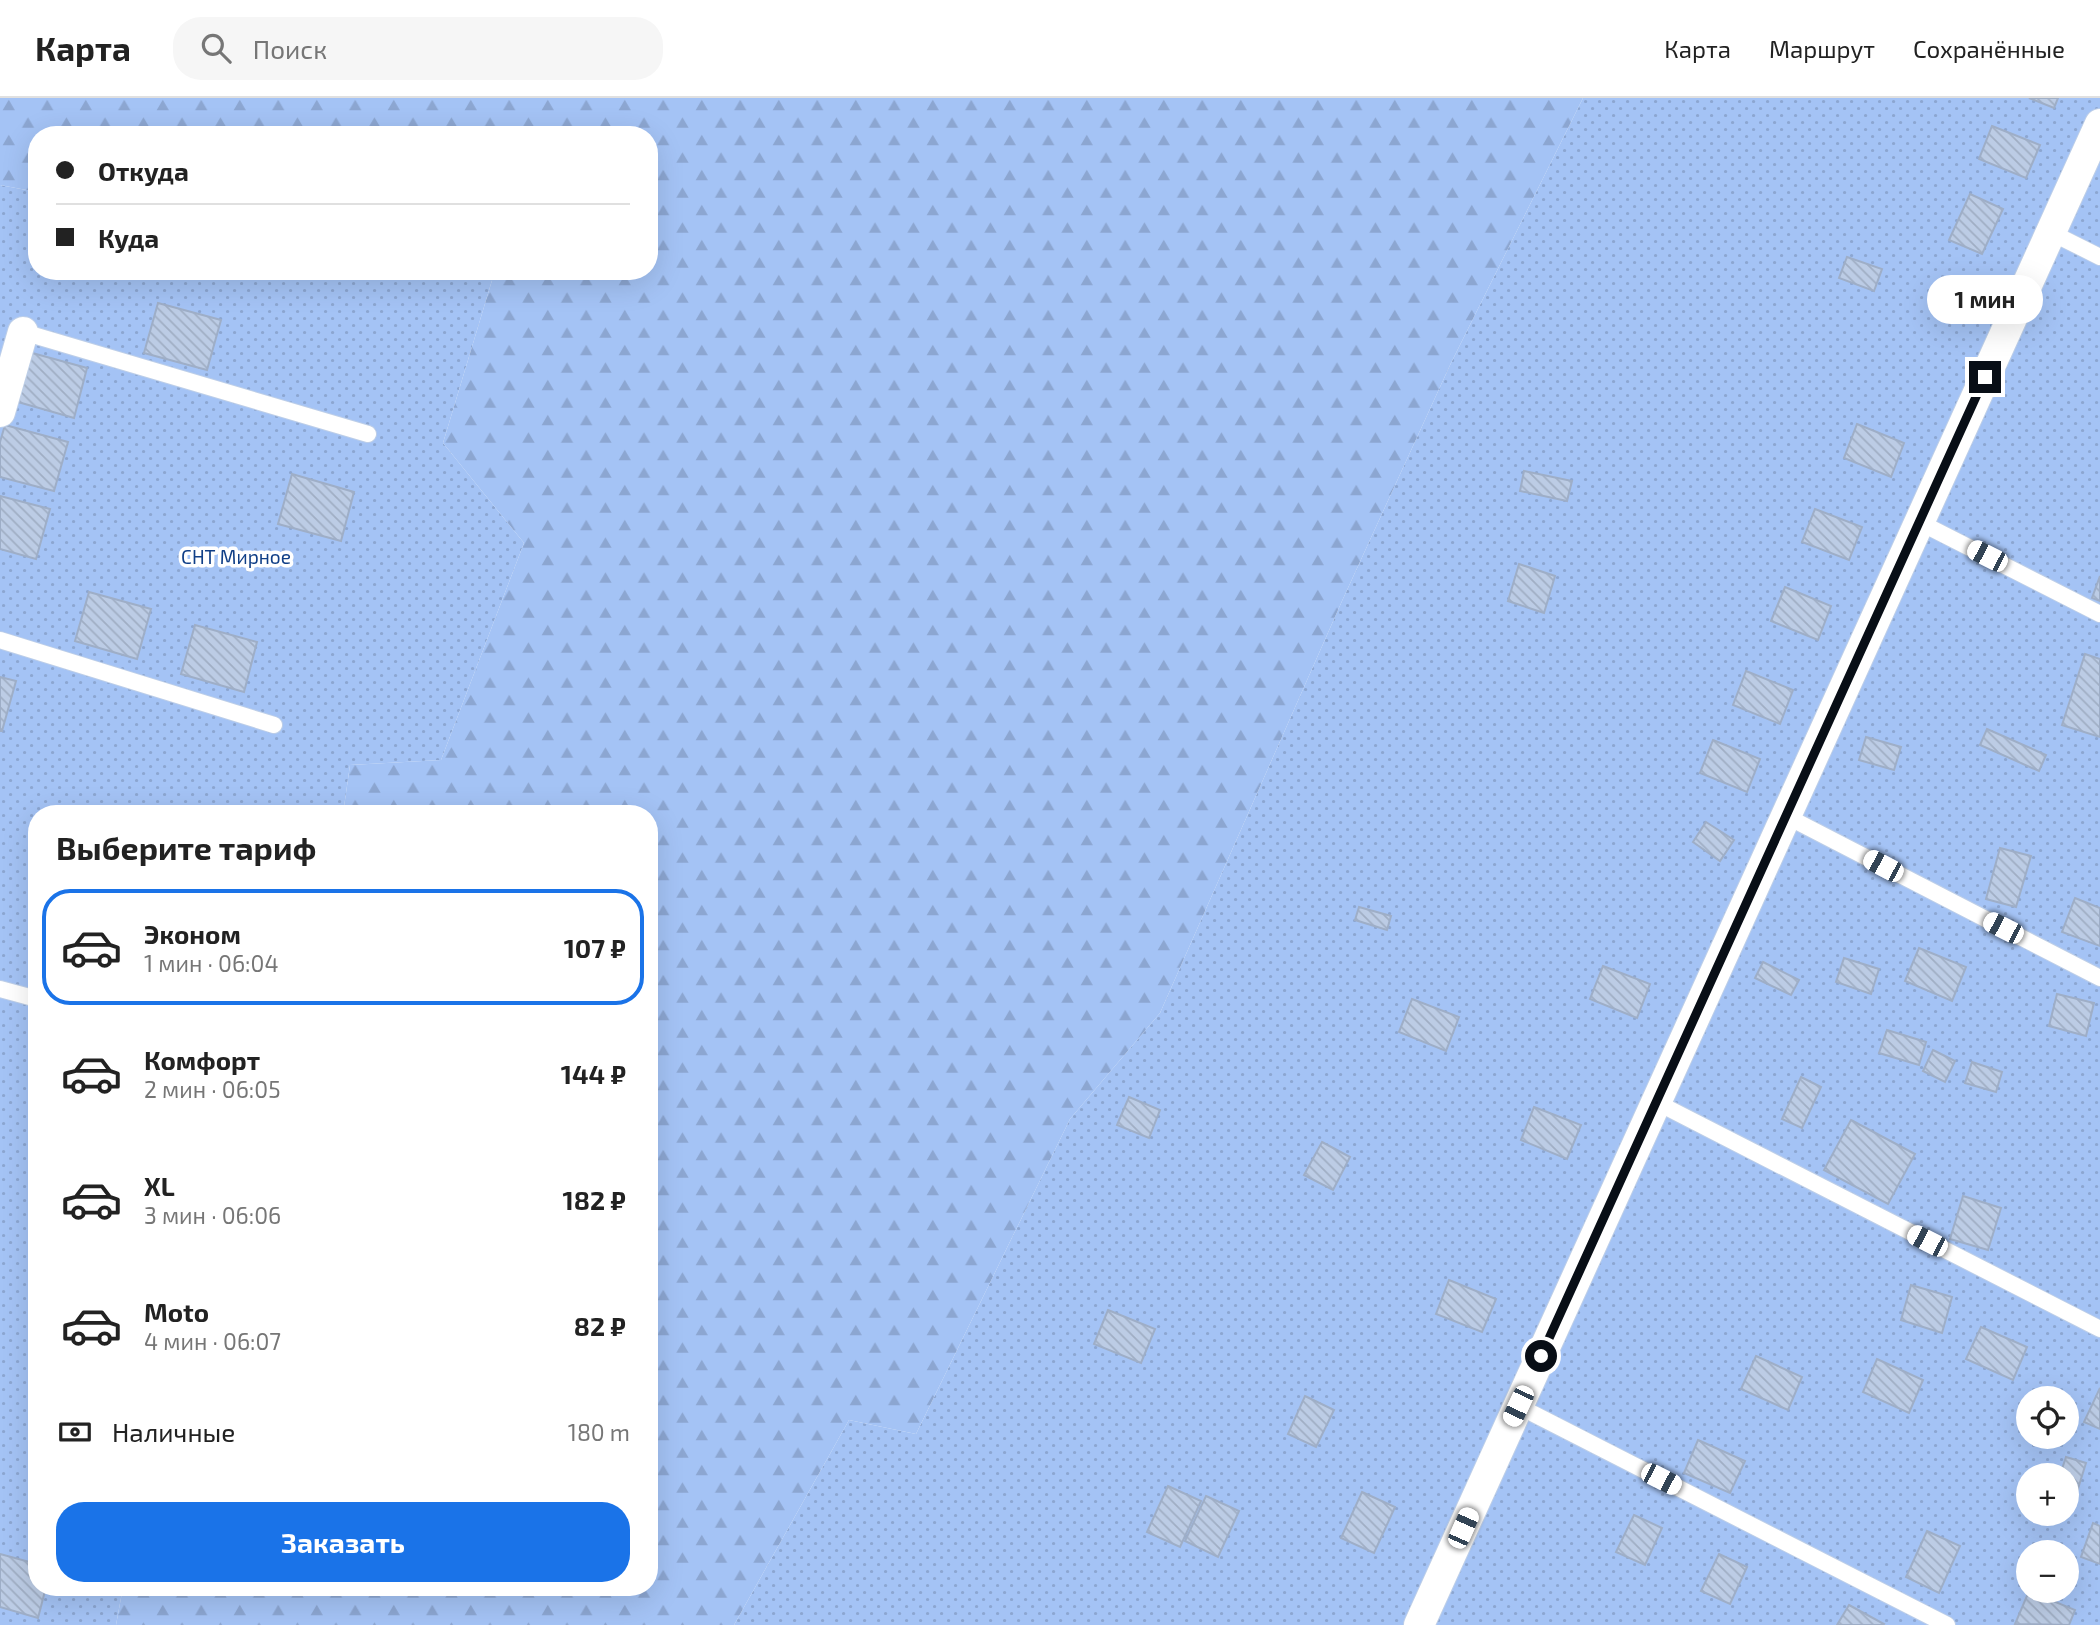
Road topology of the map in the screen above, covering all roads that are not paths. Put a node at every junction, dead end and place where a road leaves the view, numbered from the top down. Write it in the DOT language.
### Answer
graph roads {
  1 [pos="2100,124"];
  2 [pos="2050,232"];
  3 [pos="2100,257"];
  4 [pos="23,332"];
  5 [pos="0,412"];
  6 [pos="368,434"];
  7 [pos="1919,522"];
  8 [pos="2100,614"];
  9 [pos="0,640"];
  10 [pos="274,725"];
  11 [pos="1786,816"];
  12 [pos="2100,978"];
  13 [pos="0,989"];
  14 [pos="28,997"];
  15 [pos="1656,1102"];
  16 [pos="2100,1329"];
  17 [pos="1518,1406"];
  18 [pos="1419,1625"];
  19 [pos="1947,1625"];
  1 -- 2 [label="street"];
  2 -- 3 [label="lane"];
  2 -- 7 [label="street"];
  4 -- 5 [label="street"];
  4 -- 6 [label="lane"];
  7 -- 8 [label="lane"];
  7 -- 11 [label="street"];
  9 -- 10 [label="lane"];
  11 -- 12 [label="lane"];
  11 -- 15 [label="street"];
  13 -- 14 [label="lane"];
  15 -- 16 [label="lane"];
  15 -- 17 [label="street"];
  17 -- 18 [label="street"];
  17 -- 19 [label="lane"];
}
